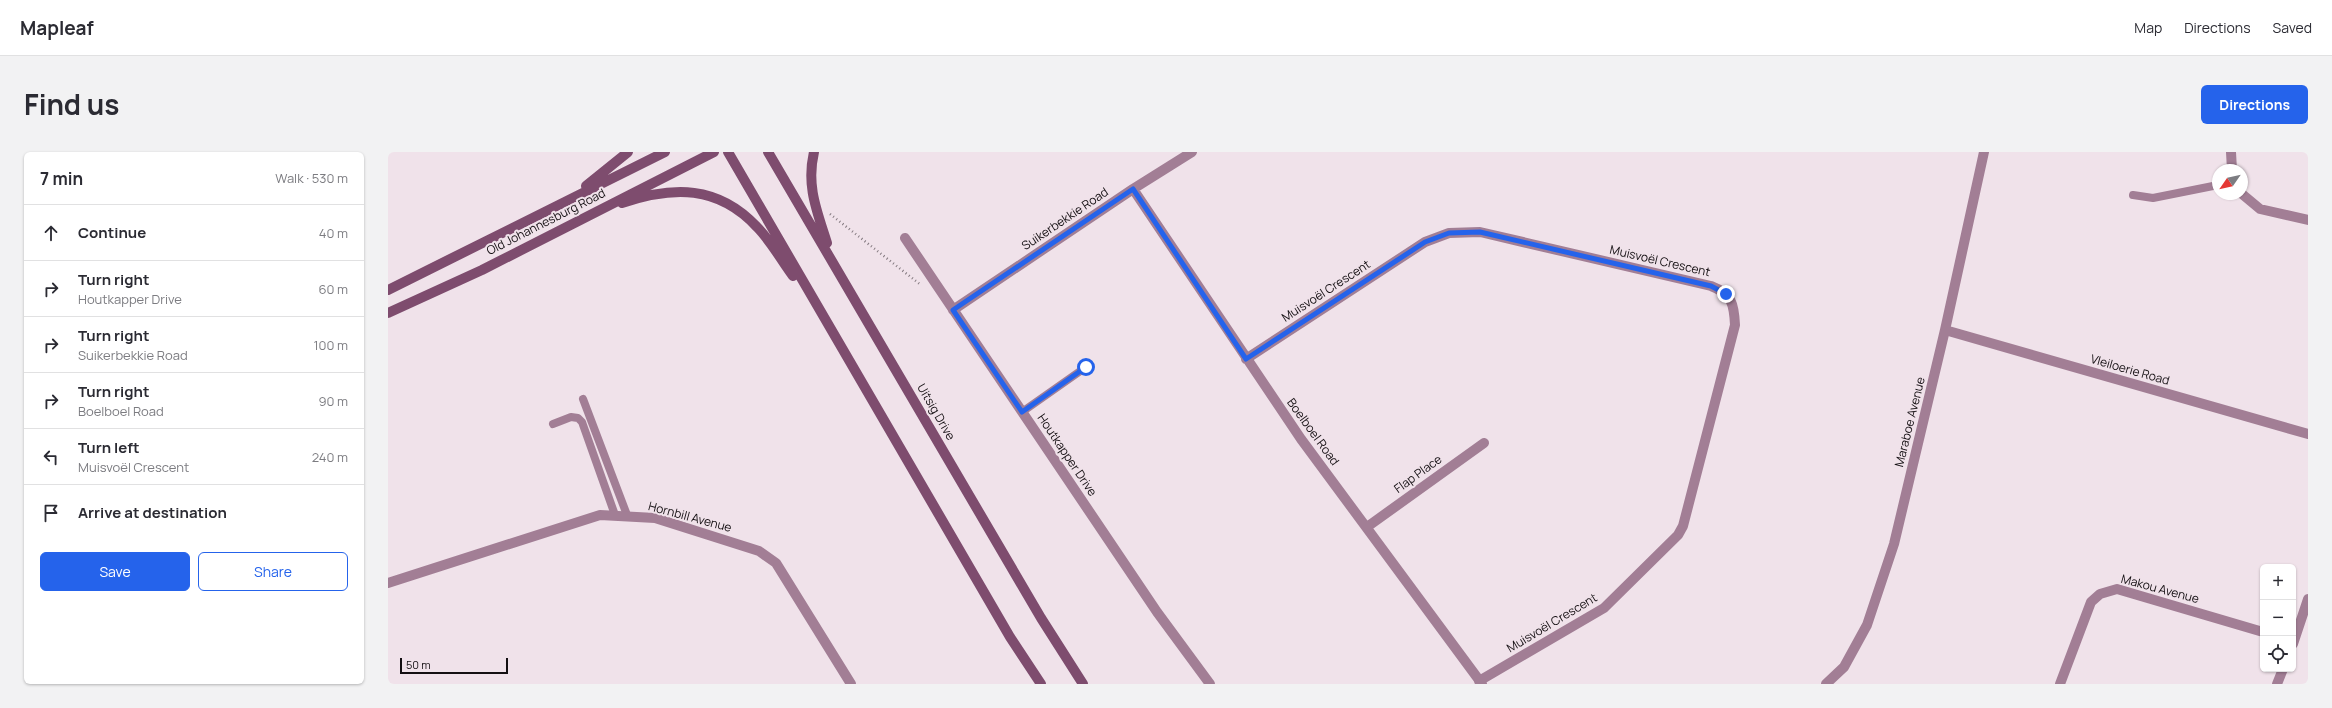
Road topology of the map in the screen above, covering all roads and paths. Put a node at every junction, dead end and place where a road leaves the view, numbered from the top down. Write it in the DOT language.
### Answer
graph roads {
  1 [pos="628,152"];
  2 [pos="665,152"];
  3 [pos="714,152"];
  4 [pos="728,152"];
  5 [pos="768,152"];
  6 [pos="814,152"];
  7 [pos="1192,152"];
  8 [pos="1984,152"];
  9 [pos="2230,152"];
  10 [pos="2231,164"];
  11 [pos="2212,186"];
  12 [pos="1133,189"];
  13 [pos="2133,195"];
  14 [pos="572,197"];
  15 [pos="2248,199"];
  16 [pos="814,202"];
  17 [pos="589,214"];
  18 [pos="2308,220"];
  19 [pos="905,238"];
  20 [pos="832,260"];
  21 [pos="922,285"];
  22 [pos="388,290"];
  23 [pos="953,310"];
  24 [pos="388,313"];
  25 [pos="825,320"];
  26 [pos="1945,330"];
  27 [pos="1246,359"];
  28 [pos="1086,367"];
  29 [pos="583,399"];
  30 [pos="1022,412"];
  31 [pos="553,424"];
  32 [pos="2308,434"];
  33 [pos="1484,443"];
  34 [pos="615,515"];
  35 [pos="626,515"];
  36 [pos="1367,527"];
  37 [pos="388,583"];
  38 [pos="2308,599"];
  39 [pos="2260,631"];
  40 [pos="2295,636"];
  41 [pos="2282,672"];
  42 [pos="1481,682"];
  43 [pos="851,684"];
  44 [pos="1041,684"];
  45 [pos="1084,684"];
  46 [pos="1210,684"];
  47 [pos="1826,684"];
  48 [pos="2060,684"];
  49 [pos="2277,684"];
  1 -- 14 [label="main road"];
  2 -- 14 [label="main road, Old Johannesburg Road"];
  3 -- 17 [label="main road, Old Johannesburg Road"];
  4 -- 25 [label="main road"];
  5 -- 20 [label="main road, Uitsig Drive"];
  6 -- 16 [label="main road"];
  7 -- 12 [label="street, Suikerbekkie Road"];
  8 -- 26 [label="street, Maraboe Avenue"];
  9 -- 10 [label="street"];
  11 -- 13 [label="lane"];
  12 -- 23 [label="street, Suikerbekkie Road"];
  12 -- 27 [label="street, Boelboel Road"];
  14 -- 22 [label="main road, Old Johannesburg Road"];
  15 -- 18 [label="street"];
  16 -- 20 [label="main road"];
  16 -- 21 [label="path"];
  17 -- 24 [label="main road, Old Johannesburg Road"];
  17 -- 25 [label="main road"];
  19 -- 23 [label="street, Houtkapper Drive"];
  20 -- 45 [label="main road, Uitsig Drive"];
  23 -- 30 [label="street, Houtkapper Drive"];
  25 -- 44 [label="main road"];
  26 -- 32 [label="street, Vleiloerie Road"];
  26 -- 47 [label="street, Maraboe Avenue"];
  27 -- 36 [label="street, Boelboel Road"];
  27 -- 42 [label="street, Muisvoël Crescent"];
  28 -- 30 [label="lane"];
  29 -- 35 [label="lane"];
  30 -- 46 [label="street, Houtkapper Drive"];
  31 -- 34 [label="lane"];
  33 -- 36 [label="street, Flap Place"];
  34 -- 35 [label="street, Hornbill Avenue"];
  34 -- 37 [label="street, Hornbill Avenue"];
  35 -- 43 [label="street, Hornbill Avenue"];
  36 -- 42 [label="street, Boelboel Road"];
  38 -- 40 [label="street"];
  39 -- 48 [label="street, Makou Avenue"];
  41 -- 49 [label="street"];
}
